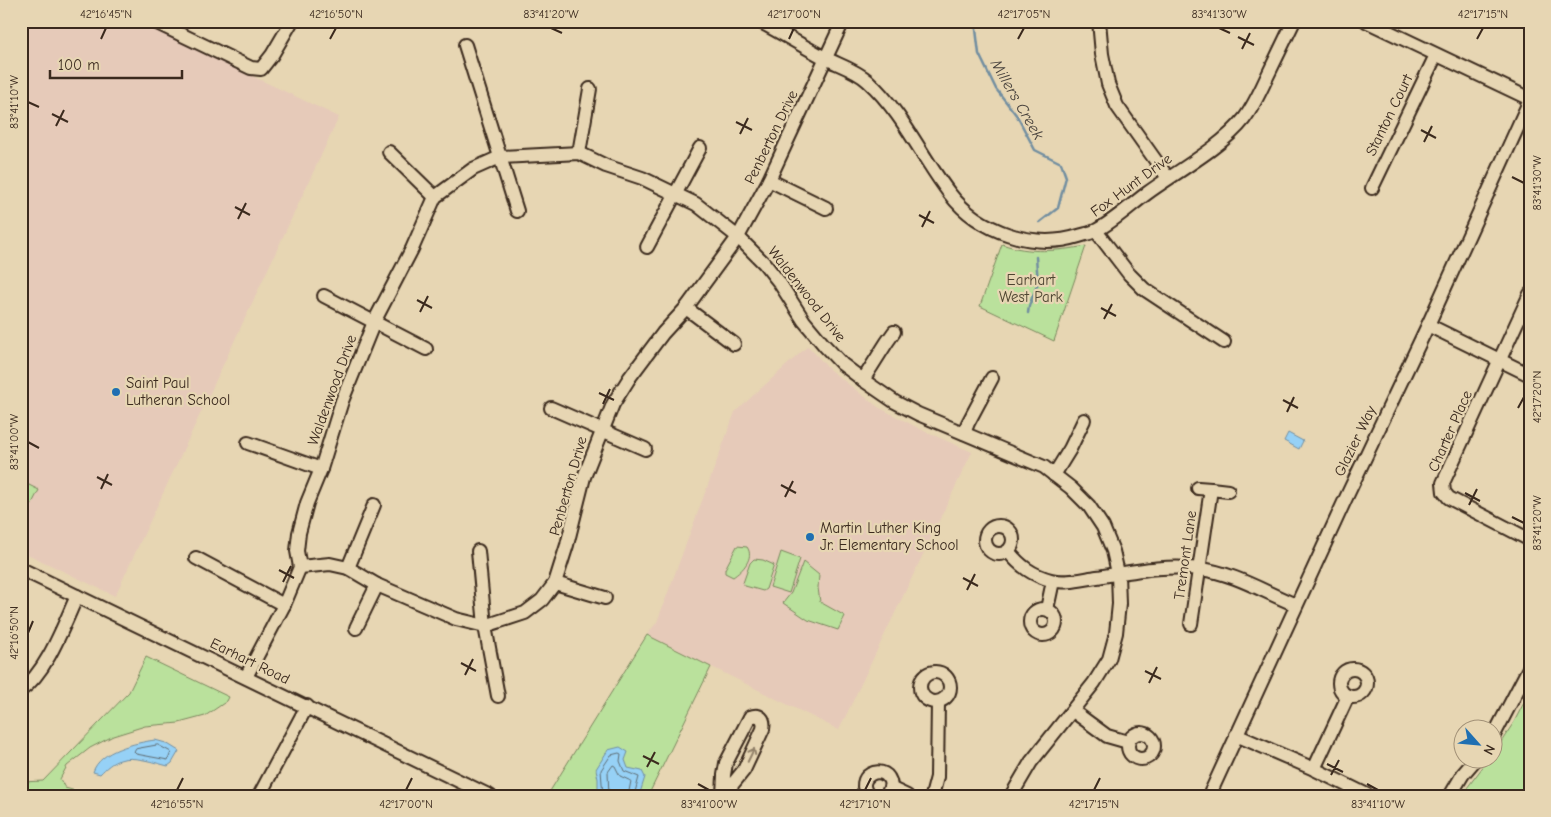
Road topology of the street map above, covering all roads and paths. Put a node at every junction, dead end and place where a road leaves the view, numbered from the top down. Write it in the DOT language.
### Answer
graph roads {
  1 [pos="153,21"];
  2 [pos="292,21"];
  3 [pos="759,21"];
  4 [pos="843,21"];
  5 [pos="1099,21"];
  6 [pos="1294,21"];
  7 [pos="1366,21"];
  8 [pos="465,45"];
  9 [pos="1436,55"];
  10 [pos="826,59"];
  11 [pos="590,89"];
  12 [pos="1530,99"];
  13 [pos="700,148"];
  14 [pos="389,152"];
  15 [pos="579,153"];
  16 [pos="500,157"];
  17 [pos="1168,178"];
  18 [pos="769,180"];
  19 [pos="1372,188"];
  20 [pos="675,194"];
  21 [pos="435,197"];
  22 [pos="826,208"];
  23 [pos="517,211"];
  24 [pos="1096,231"];
  25 [pos="738,237"];
  26 [pos="647,247"];
  27 [pos="1530,294"];
  28 [pos="324,296"];
  29 [pos="686,308"];
  30 [pos="374,322"];
  31 [pos="1428,325"];
  32 [pos="894,332"];
  33 [pos="1224,342"];
  34 [pos="734,344"];
  35 [pos="426,348"];
  36 [pos="1500,360"];
  37 [pos="1530,375"];
  38 [pos="992,378"];
  39 [pos="864,380"];
  40 [pos="551,408"];
  41 [pos="1084,420"];
  42 [pos="601,431"];
  43 [pos="964,433"];
  44 [pos="248,443"];
  45 [pos="645,449"];
  46 [pos="321,469"];
  47 [pos="1054,475"];
  48 [pos="1228,491"];
  49 [pos="374,505"];
  50 [pos="1530,540"];
  51 [pos="478,551"];
  52 [pos="1008,551"];
  53 [pos="196,558"];
  54 [pos="300,567"];
  55 [pos="348,568"];
  56 [pos="1199,568"];
  57 [pos="21,569"];
  58 [pos="1118,573"];
  59 [pos="1053,581"];
  60 [pos="555,582"];
  61 [pos="377,585"];
  62 [pos="77,596"];
  63 [pos="605,598"];
  64 [pos="284,605"];
  65 [pos="1296,605"];
  66 [pos="1047,609"];
  67 [pos="1191,624"];
  68 [pos="485,626"];
  69 [pos="356,628"];
  70 [pos="1530,666"];
  71 [pos="246,677"];
  72 [pos="21,690"];
  73 [pos="498,696"];
  74 [pos="1348,696"];
  75 [pos="938,702"];
  76 [pos="307,706"];
  77 [pos="1072,711"];
  78 [pos="1502,720"];
  79 [pos="1236,735"];
  80 [pos="1128,742"];
  81 [pos="1314,769"];
  82 [pos="1466,770"];
  83 [pos="465,784"];
  84 [pos="888,792"];
  85 [pos="723,795"];
  86 [pos="259,796"];
  87 [pos="481,796"];
  88 [pos="490,796"];
  89 [pos="869,796"];
  90 [pos="907,796"];
  91 [pos="932,796"];
  92 [pos="1011,796"];
  93 [pos="1209,796"];
  94 [pos="1369,796"];
  95 [pos="1450,796"];
  1 -- 2 [label="street"];
  3 -- 10 [label="street, Fox Hunt Drive"];
  4 -- 10 [label="street, Penberton Drive"];
  5 -- 17 [label="street"];
  6 -- 17 [label="street, Fox Hunt Drive"];
  7 -- 9 [label="street"];
  8 -- 16 [label="street"];
  9 -- 12 [label="street"];
  9 -- 19 [label="street, Stanton Court"];
  10 -- 18 [label="street, Penberton Drive"];
  10 -- 24 [label="street, Fox Hunt Drive"];
  11 -- 15 [label="street"];
  12 -- 31 [label="street, Glazier Way"];
  13 -- 20 [label="street"];
  14 -- 21 [label="street"];
  15 -- 16 [label="street, Waldenwood Drive"];
  15 -- 20 [label="street, Waldenwood Drive"];
  16 -- 21 [label="street, Waldenwood Drive"];
  16 -- 23 [label="street"];
  17 -- 24 [label="street, Fox Hunt Drive"];
  18 -- 22 [label="street"];
  18 -- 25 [label="street, Penberton Drive"];
  20 -- 25 [label="street, Waldenwood Drive"];
  20 -- 26 [label="street"];
  21 -- 30 [label="street, Waldenwood Drive"];
  24 -- 33 [label="street"];
  25 -- 29 [label="street, Penberton Drive"];
  25 -- 39 [label="street, Waldenwood Drive"];
  27 -- 36 [label="street, Charter Place"];
  28 -- 30 [label="street, Waldenwood Drive"];
  29 -- 34 [label="street"];
  29 -- 42 [label="street, Penberton Drive"];
  30 -- 35 [label="street, Waldenwood Drive"];
  30 -- 46 [label="street, Waldenwood Drive"];
  31 -- 36 [label="street"];
  31 -- 65 [label="street, Glazier Way"];
  32 -- 39 [label="street"];
  36 -- 37 [label="street"];
  36 -- 50 [label="street, Charter Place"];
  38 -- 43 [label="street"];
  39 -- 43 [label="street, Waldenwood Drive"];
  40 -- 42 [label="street"];
  41 -- 47 [label="street"];
  42 -- 45 [label="street"];
  42 -- 60 [label="street, Penberton Drive"];
  43 -- 47 [label="street, Waldenwood Drive"];
  44 -- 46 [label="street, Waldenwood Drive"];
  46 -- 54 [label="street, Waldenwood Drive"];
  47 -- 58 [label="street, Waldenwood Drive"];
  48 -- 56 [label="street, Tremont Lane"];
  49 -- 55 [label="street"];
  51 -- 68 [label="street"];
  52 -- 59 [label="street"];
  53 -- 64 [label="street"];
  54 -- 55 [label="street"];
  54 -- 64 [label="street, Waldenwood Drive"];
  55 -- 61 [label="street"];
  56 -- 58 [label="street"];
  56 -- 65 [label="street"];
  56 -- 67 [label="street, Tremont Lane"];
  57 -- 62 [label="street, Earhart Road"];
  58 -- 59 [label="street"];
  58 -- 77 [label="street, Waldenwood Drive"];
  59 -- 66 [label="street"];
  60 -- 63 [label="street"];
  60 -- 68 [label="street, Penberton Drive"];
  61 -- 68 [label="street"];
  61 -- 69 [label="street"];
  62 -- 71 [label="street, Earhart Road"];
  62 -- 72 [label="street"];
  64 -- 71 [label="street, Waldenwood Drive"];
  65 -- 79 [label="street, Glazier Way"];
  68 -- 73 [label="street"];
  70 -- 78 [label="street"];
  71 -- 76 [label="street, Earhart Road"];
  74 -- 81 [label="street"];
  75 -- 91 [label="street"];
  76 -- 83 [label="street, Earhart Road"];
  76 -- 86 [label="street"];
  77 -- 80 [label="street"];
  77 -- 92 [label="street, Waldenwood Drive"];
  79 -- 81 [label="street"];
  79 -- 93 [label="street, Glazier Way"];
  81 -- 94 [label="street"];
  82 -- 95 [label="street"];
  83 -- 87 [label="street, Earhart Road"];
  83 -- 88 [label="street, Earhart Road"];
  84 -- 89 [label="street"];
  84 -- 90 [label="street"];
  85 -- 85 [label="street, one-way"];
}
